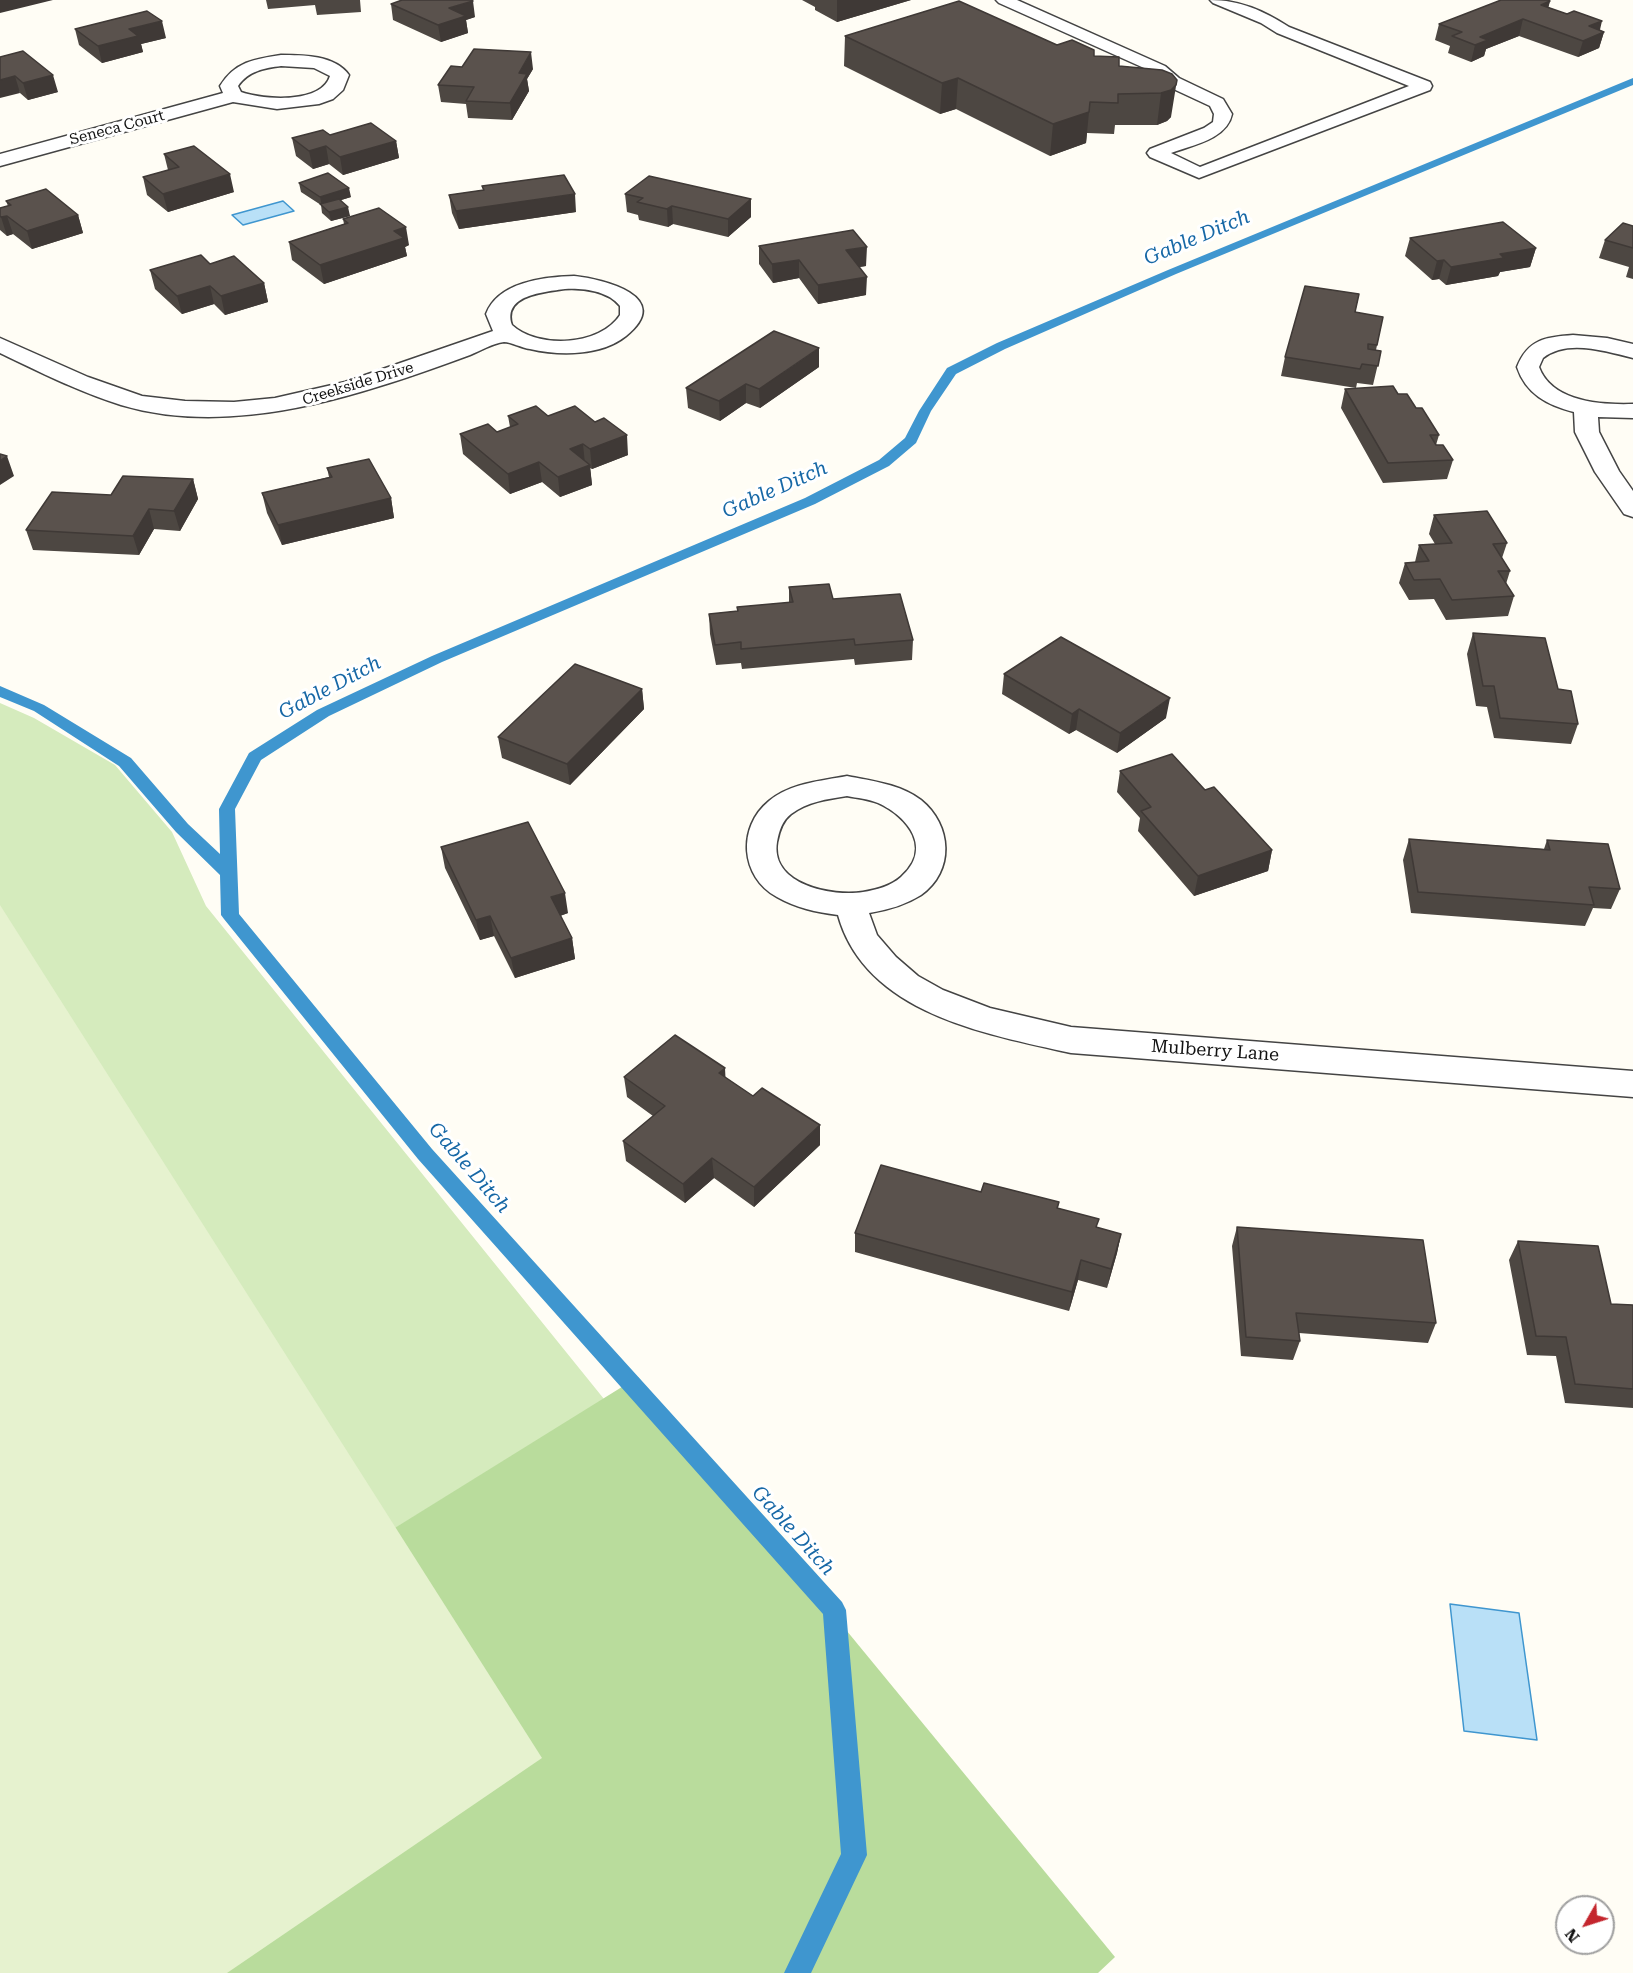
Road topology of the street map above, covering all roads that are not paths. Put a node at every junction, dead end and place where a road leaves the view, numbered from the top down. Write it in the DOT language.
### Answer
graph roads {
  1 [pos="1004,0"];
  2 [pos="1218,0"];
  3 [pos="234,96"];
  4 [pos="0,160"];
  5 [pos="508,333"];
  6 [pos="0,345"];
  7 [pos="1633,351"];
  8 [pos="1586,408"];
  9 [pos="1633,411"];
  10 [pos="1633,509"];
  11 [pos="851,905"];
  12 [pos="1633,1084"];
  1 -- 2 [label="lane"];
  3 -- 3 [label="street"];
  3 -- 4 [label="street, Seneca Court"];
  5 -- 5 [label="street"];
  5 -- 6 [label="street, Creekside Drive"];
  7 -- 8 [label="street"];
  8 -- 9 [label="street"];
  8 -- 10 [label="street"];
  11 -- 11 [label="street"];
  11 -- 12 [label="street, Mulberry Lane"];
}
